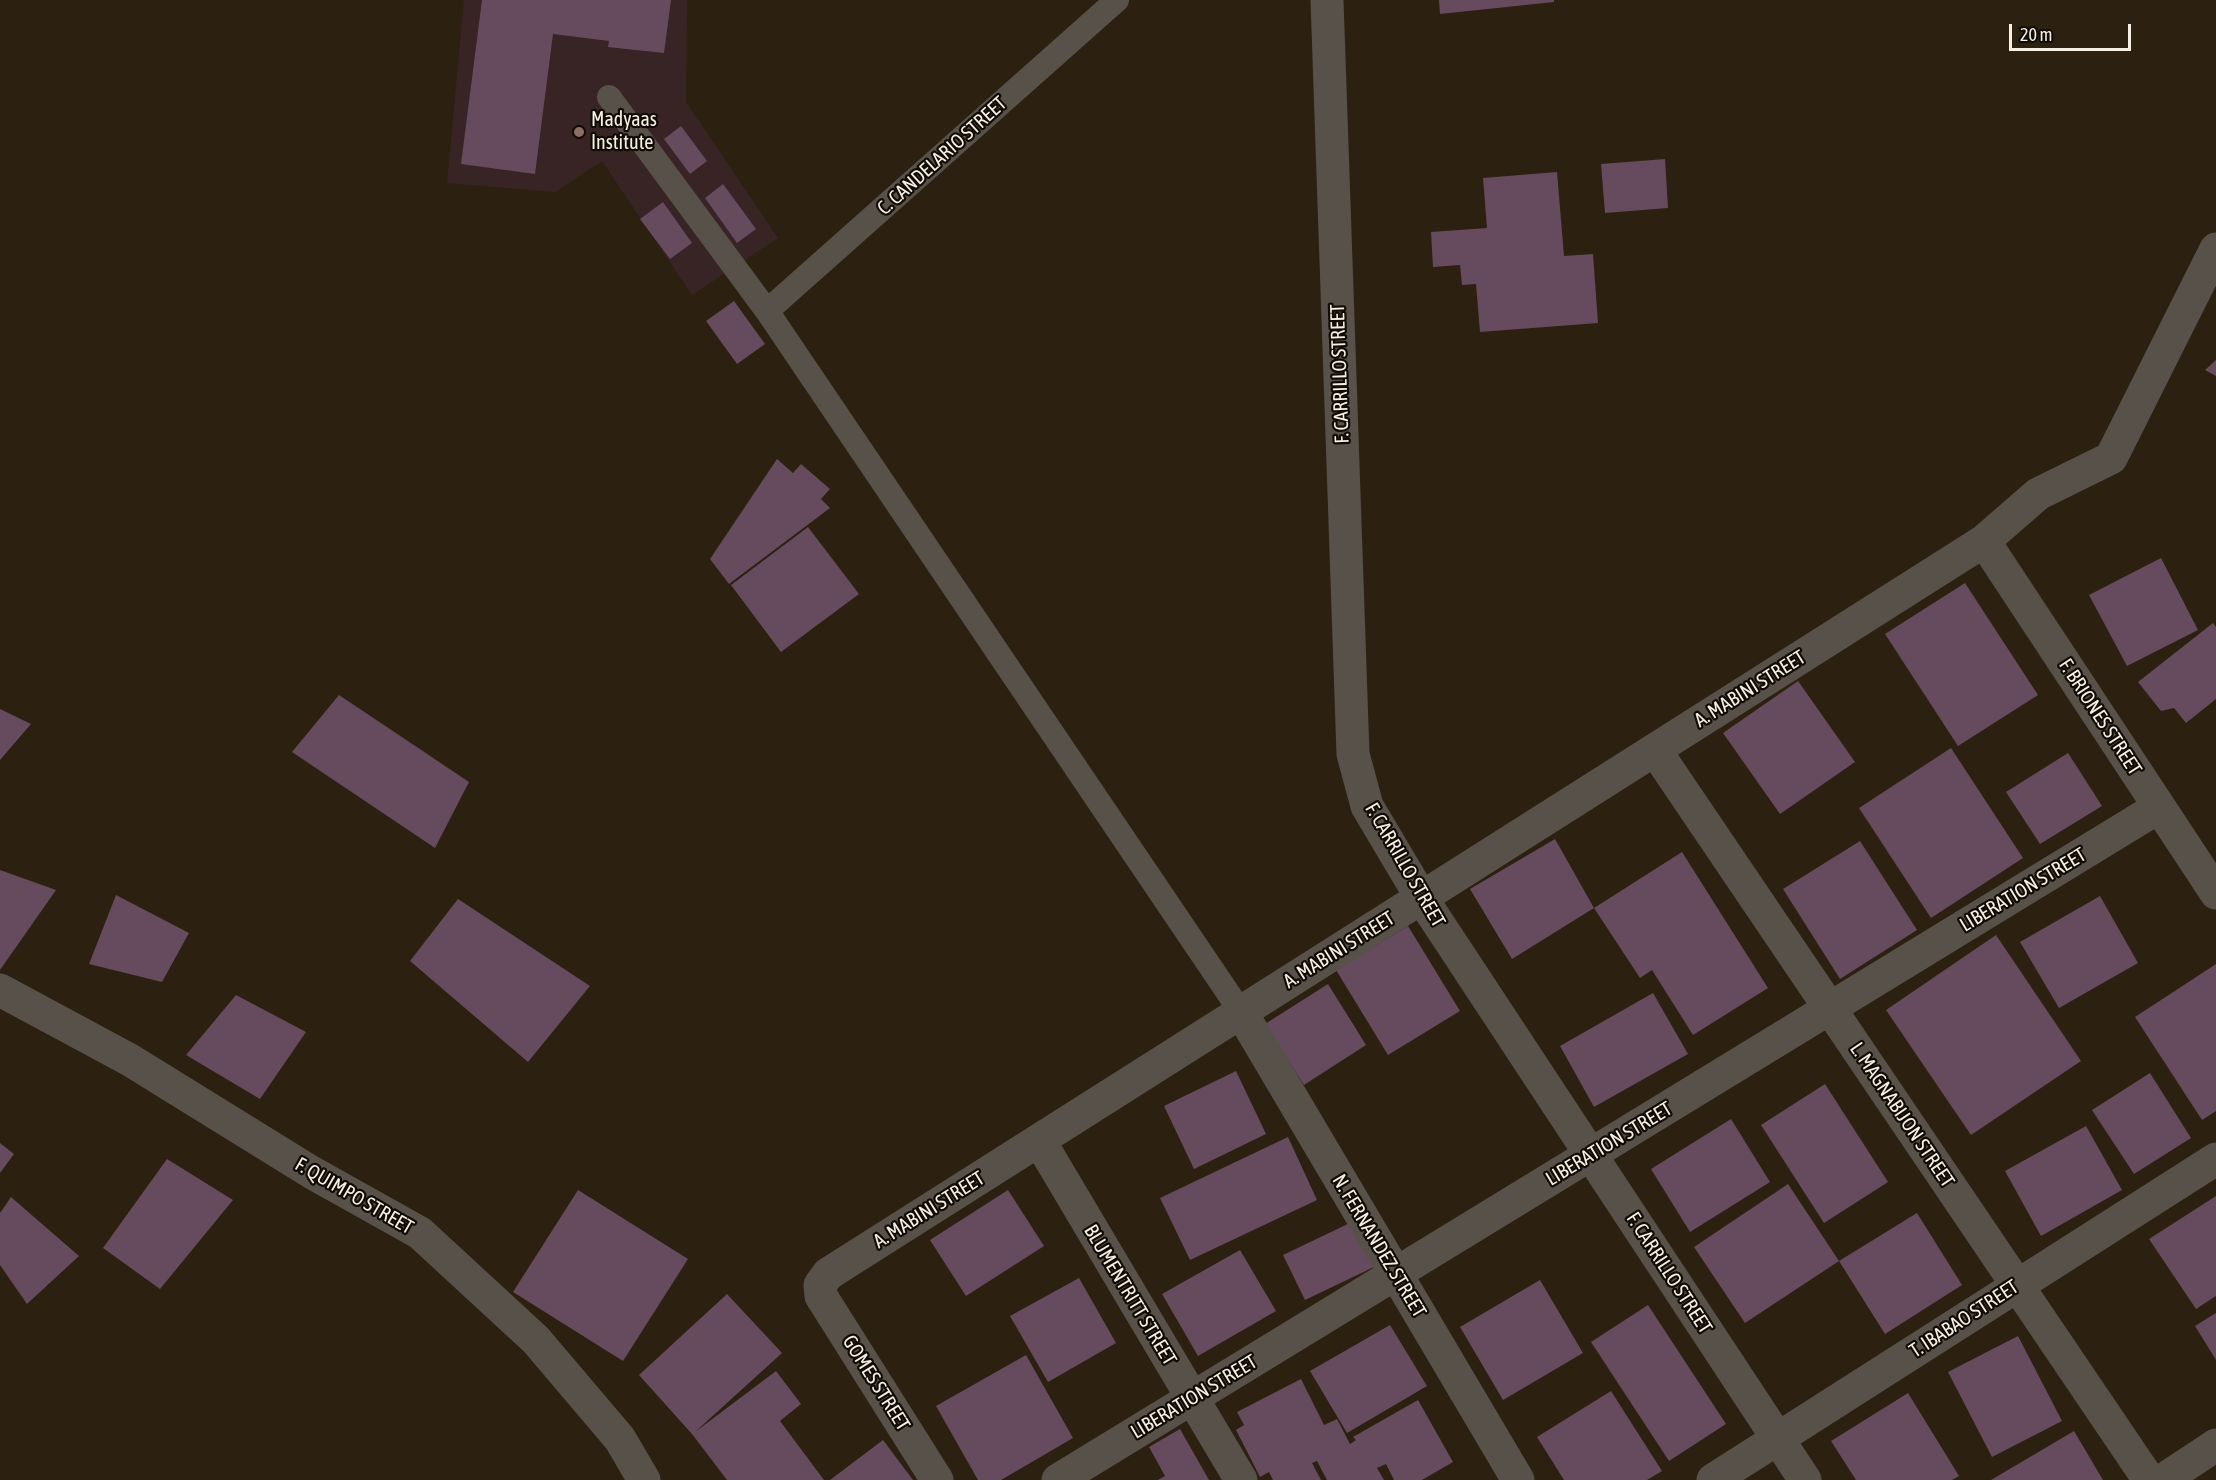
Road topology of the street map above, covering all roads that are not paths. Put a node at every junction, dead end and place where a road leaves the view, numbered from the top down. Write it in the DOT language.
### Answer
graph roads {
  1 [pos="1117,0"];
  2 [pos="1328,0"];
  3 [pos="609,97"];
  4 [pos="2216,249"];
  5 [pos="766,311"];
  6 [pos="1984,541"];
  7 [pos="1655,750"];
  8 [pos="2159,807"];
  9 [pos="2216,893"];
  10 [pos="1421,897"];
  11 [pos="0,990"];
  12 [pos="1830,1008"];
  13 [pos="1241,1012"];
  14 [pos="1039,1140"];
  15 [pos="1591,1155"];
  16 [pos="2216,1159"];
  17 [pos="1395,1274"];
  18 [pos="820,1285"];
  19 [pos="2017,1286"];
  20 [pos="1192,1398"];
  21 [pos="1778,1438"];
  22 [pos="2216,1445"];
  23 [pos="644,1480"];
  24 [pos="937,1480"];
  25 [pos="1058,1480"];
  26 [pos="1241,1480"];
  27 [pos="1518,1480"];
  28 [pos="1713,1480"];
  29 [pos="1805,1480"];
  30 [pos="2149,1480"];
  31 [pos="2163,1480"];
  1 -- 5 [label="lane, C. CANDELARIO STREET"];
  2 -- 10 [label="street, F. CARRILLO STREET"];
  3 -- 5 [label="lane"];
  4 -- 6 [label="street, A. MABINI STREET"];
  5 -- 13 [label="lane"];
  6 -- 7 [label="street, A. MABINI STREET"];
  6 -- 8 [label="street, F. BRIONES STREET"];
  7 -- 10 [label="street, A. MABINI STREET"];
  7 -- 12 [label="street, L. MAGNABIJON STREET"];
  8 -- 9 [label="street, F. BRIONES STREET"];
  8 -- 12 [label="street, LIBERATION STREET"];
  10 -- 13 [label="street, A. MABINI STREET"];
  10 -- 15 [label="street, F. CARRILLO STREET"];
  11 -- 23 [label="street, F. QUIMPO STREET"];
  12 -- 15 [label="street, LIBERATION STREET"];
  12 -- 19 [label="street, L. MAGNABIJON STREET"];
  13 -- 14 [label="street, A. MABINI STREET"];
  13 -- 17 [label="street, N. FERNANDEZ STREET"];
  14 -- 18 [label="street, A. MABINI STREET"];
  14 -- 20 [label="street, BLUMENTRITT STREET"];
  15 -- 17 [label="street, LIBERATION STREET"];
  15 -- 21 [label="street, F. CARRILLO STREET"];
  16 -- 19 [label="street, T. IBABAO STREET"];
  17 -- 20 [label="street, LIBERATION STREET"];
  17 -- 27 [label="street, N. FERNANDEZ STREET"];
  18 -- 24 [label="street, GOMES STREET"];
  19 -- 21 [label="street, T. IBABAO STREET"];
  19 -- 30 [label="street, L. MAGNABIJON STREET"];
  20 -- 25 [label="street, LIBERATION STREET"];
  20 -- 26 [label="street, BLUMENTRITT STREET"];
  21 -- 28 [label="street, T. IBABAO STREET"];
  21 -- 29 [label="street, F. CARRILLO STREET"];
  22 -- 31 [label="street"];
}
